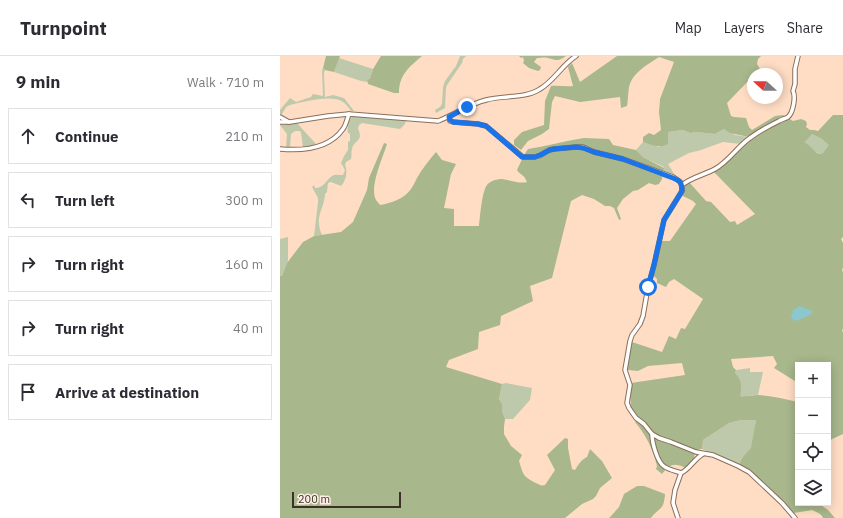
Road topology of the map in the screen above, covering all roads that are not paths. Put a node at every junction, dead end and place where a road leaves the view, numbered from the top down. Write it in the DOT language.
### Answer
graph roads {
  1 [pos="576,56"];
  2 [pos="798,56"];
  3 [pos="349,114"];
  4 [pos="280,117"];
  5 [pos="449,117"];
  6 [pos="280,122"];
  7 [pos="290,122"];
  8 [pos="280,149"];
  9 [pos="682,185"];
  10 [pos="652,434"];
  11 [pos="696,452"];
  12 [pos="703,454"];
  13 [pos="695,460"];
  14 [pos="681,473"];
  15 [pos="678,518"];
  16 [pos="795,518"];
  1 -- 5 [label="street"];
  2 -- 9 [label="street"];
  3 -- 5 [label="street"];
  3 -- 7 [label="street"];
  3 -- 8 [label="street"];
  4 -- 7 [label="street"];
  5 -- 9 [label="street"];
  6 -- 7 [label="street"];
  9 -- 10 [label="street"];
  10 -- 11 [label="street"];
  10 -- 14 [label="street"];
  11 -- 12 [label="street"];
  11 -- 13 [label="street"];
  12 -- 13 [label="street"];
  12 -- 16 [label="street"];
  13 -- 14 [label="street"];
  14 -- 15 [label="street"];
}
